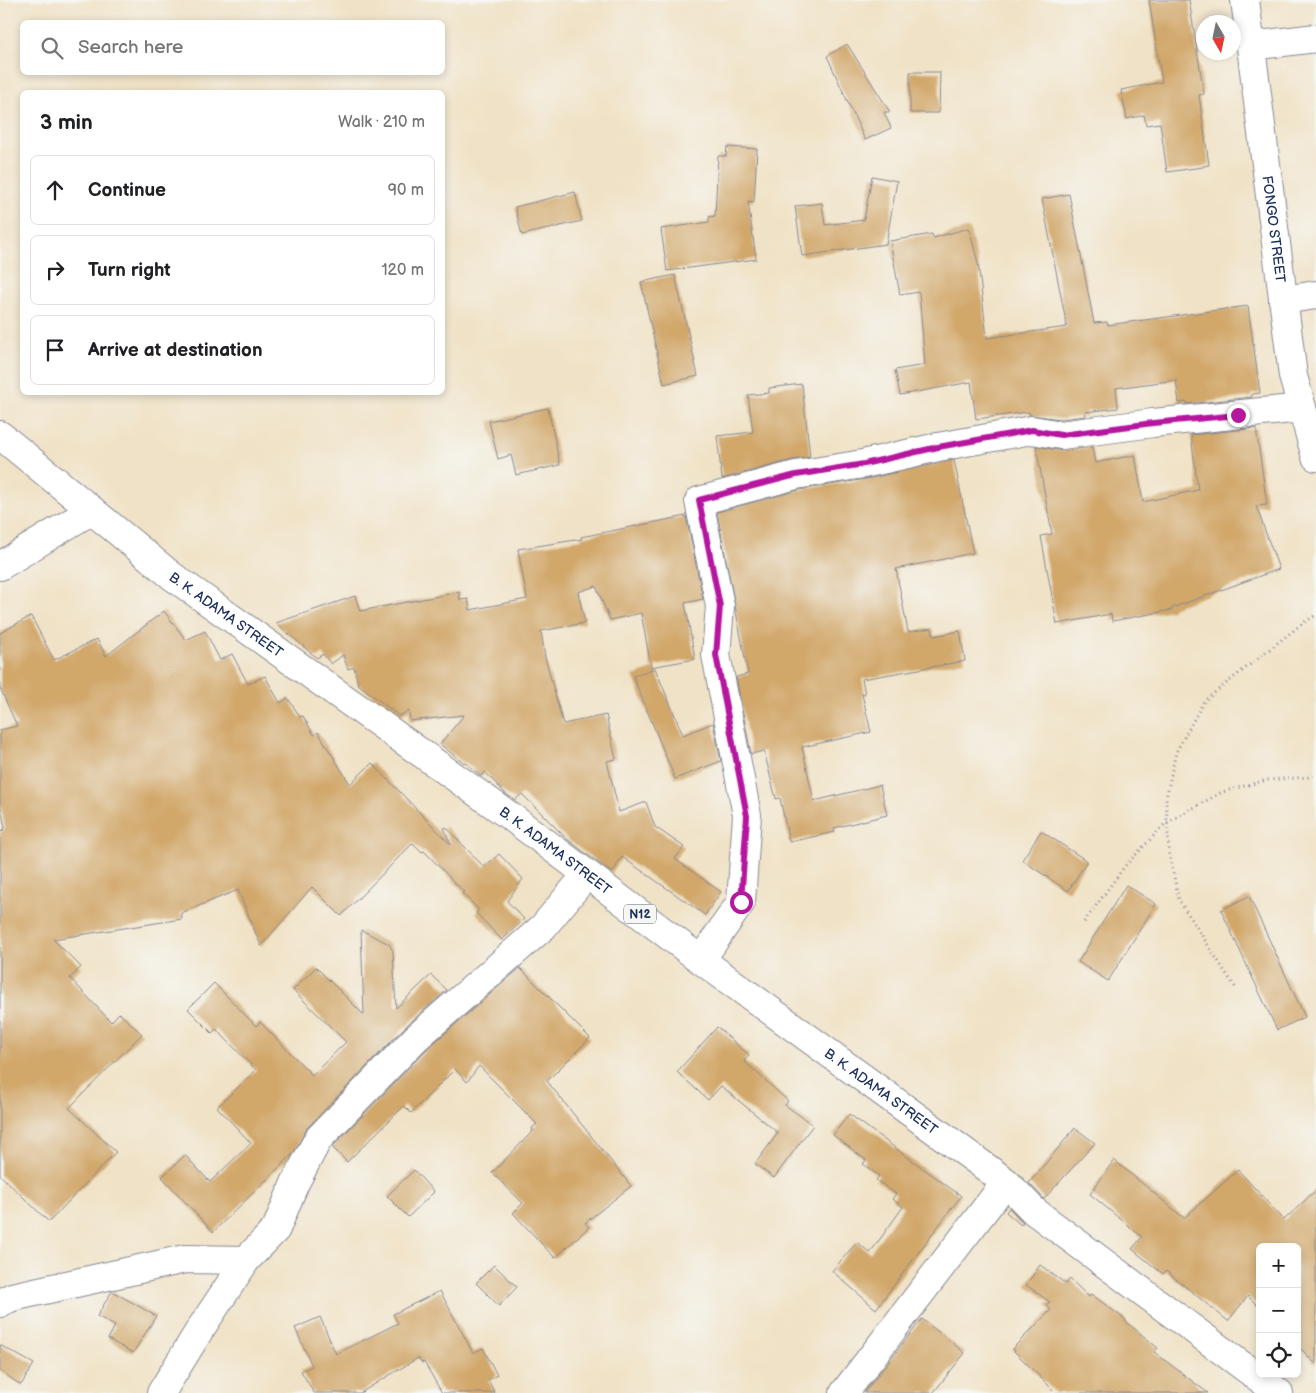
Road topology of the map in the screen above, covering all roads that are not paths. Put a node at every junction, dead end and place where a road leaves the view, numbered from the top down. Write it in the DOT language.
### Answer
graph roads {
  1 [pos="1245,0"];
  2 [pos="1316,38"];
  3 [pos="1251,46"];
  4 [pos="1316,295"];
  5 [pos="1283,300"];
  6 [pos="1302,408"];
  7 [pos="0,435"];
  8 [pos="1316,457"];
  9 [pos="92,510"];
  10 [pos="0,566"];
  11 [pos="587,874"];
  12 [pos="701,960"];
  13 [pos="1006,1182"];
  14 [pos="246,1260"];
  15 [pos="0,1303"];
  16 [pos="161,1393"];
  17 [pos="844,1393"];
  18 [pos="1279,1393"];
  1 -- 3 [label="main road, FONGO STREET"];
  2 -- 3 [label="main road"];
  3 -- 5 [label="main road, FONGO STREET"];
  4 -- 5 [label="main road"];
  5 -- 6 [label="main road, FONGO STREET"];
  6 -- 8 [label="main road, FONGO STREET"];
  6 -- 12 [label="main road"];
  7 -- 9 [label="main road, B. K. ADAMA STREET / N12"];
  9 -- 10 [label="main road"];
  9 -- 11 [label="main road, B. K. ADAMA STREET / N12"];
  11 -- 12 [label="main road, B. K. ADAMA STREET / N12"];
  11 -- 14 [label="main road"];
  12 -- 13 [label="main road, B. K. ADAMA STREET / N12"];
  13 -- 17 [label="main road"];
  13 -- 18 [label="main road, B. K. ADAMA STREET / N12"];
  14 -- 15 [label="main road"];
  14 -- 16 [label="main road"];
}
